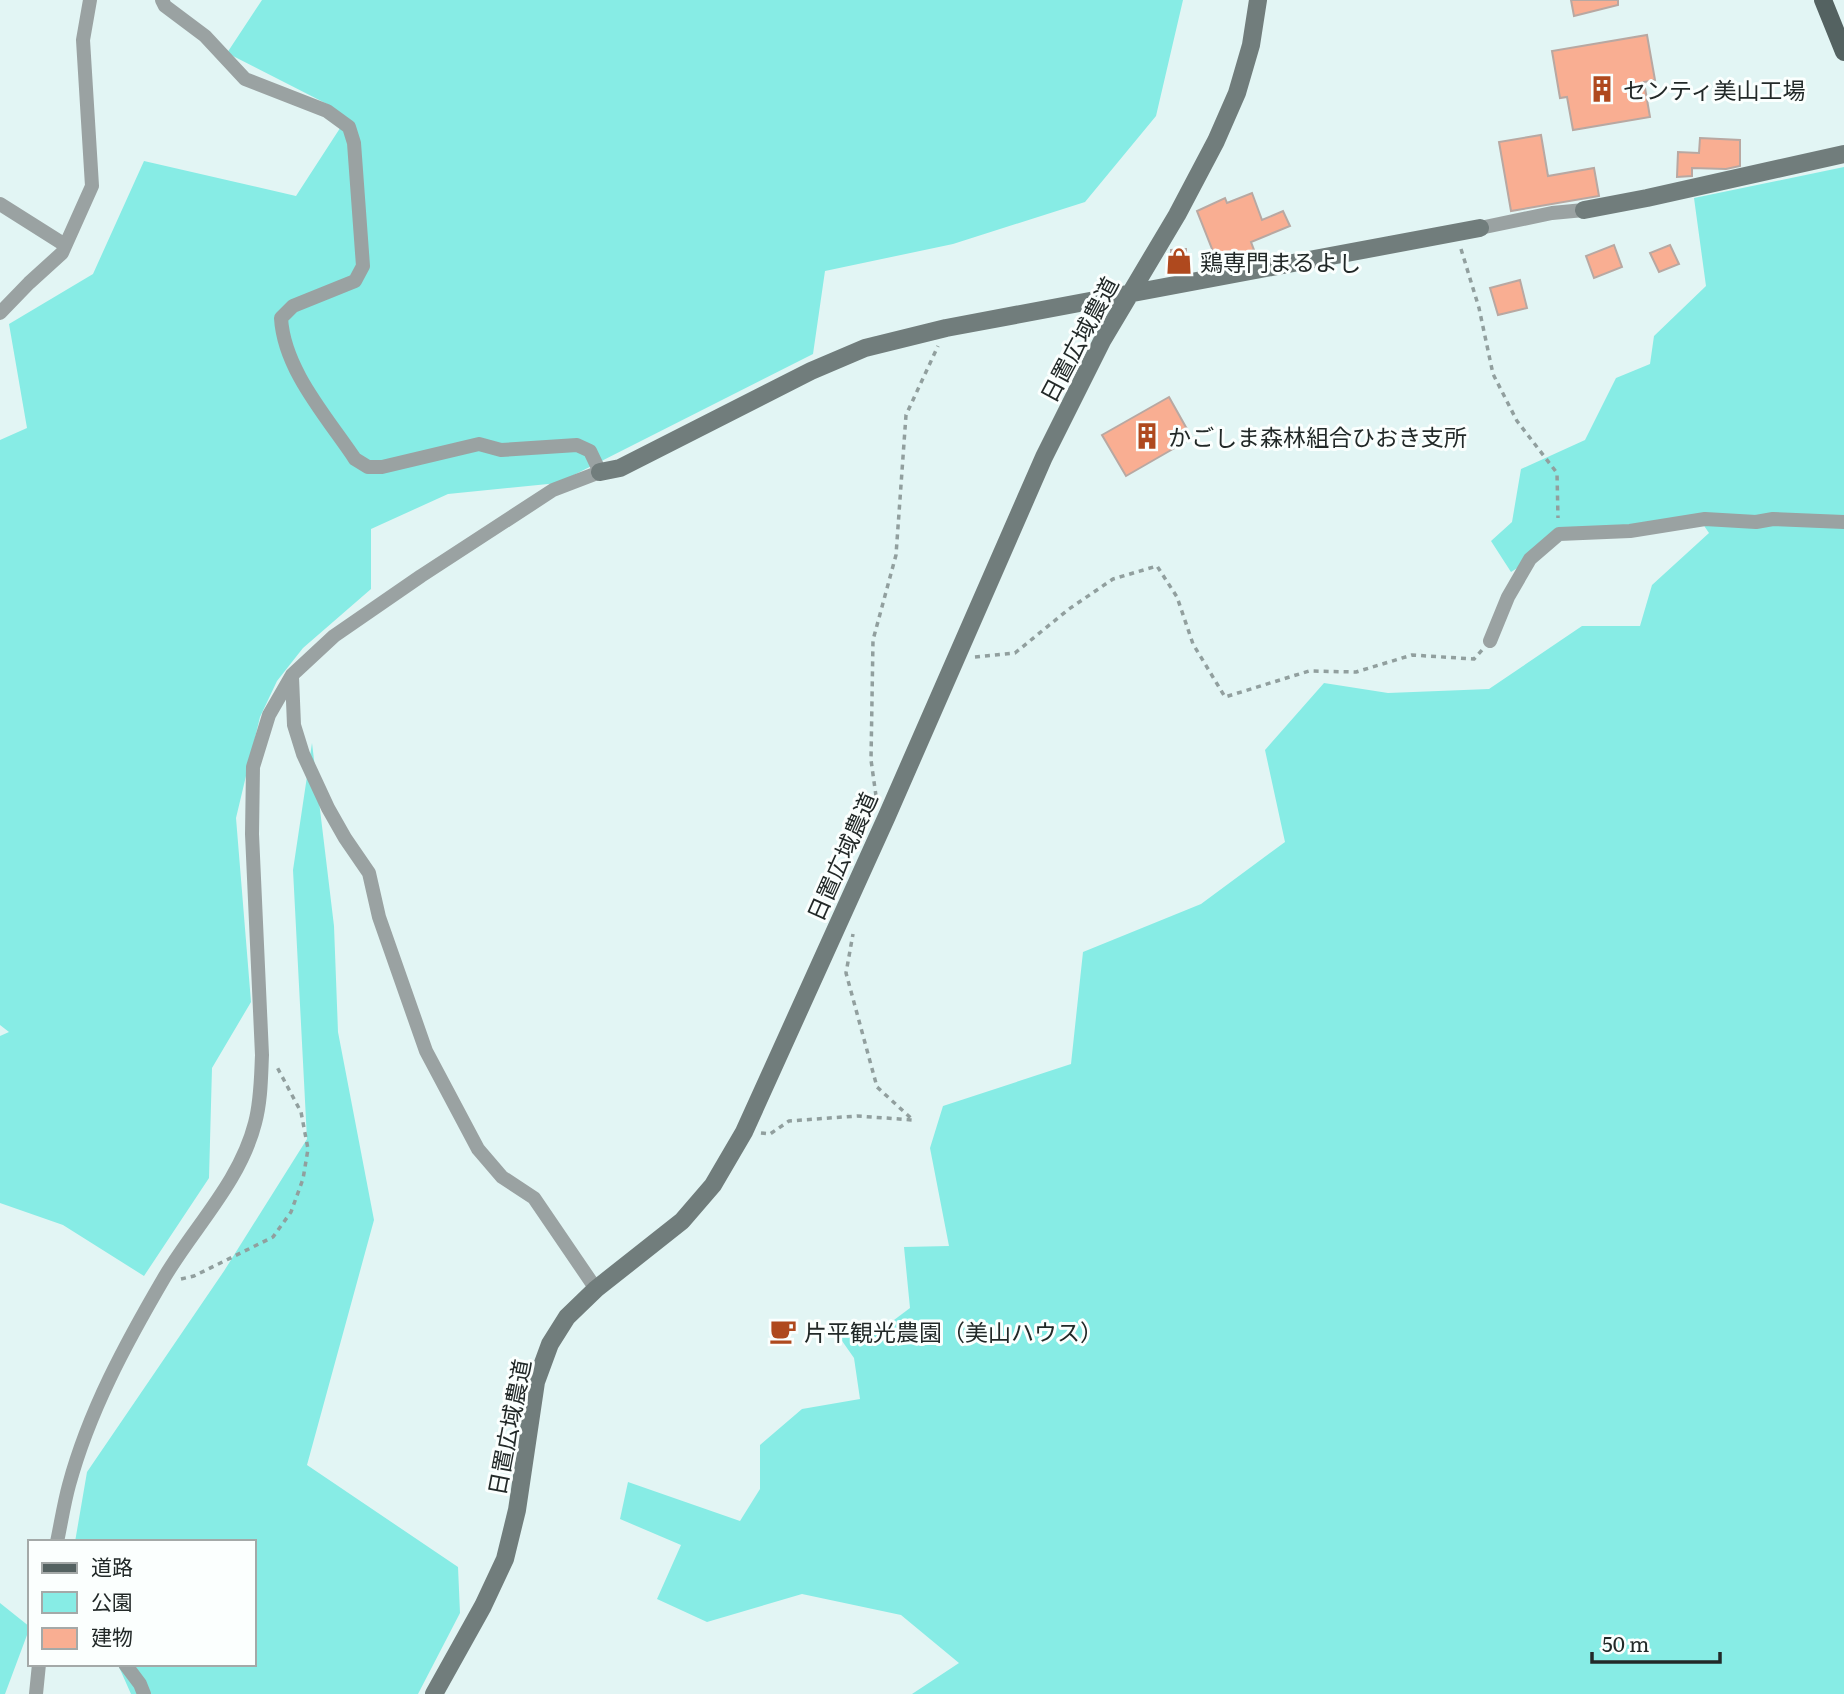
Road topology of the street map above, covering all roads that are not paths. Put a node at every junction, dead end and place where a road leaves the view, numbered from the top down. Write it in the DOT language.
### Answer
graph roads {
  1 [pos="90,0"];
  2 [pos="162,0"];
  3 [pos="1258,0"];
  4 [pos="1823,0"];
  5 [pos="1844,52"];
  6 [pos="1844,154"];
  7 [pos="0,204"];
  8 [pos="1584,209"];
  9 [pos="1480,229"];
  10 [pos="65,246"];
  11 [pos="1130,293"];
  12 [pos="0,313"];
  13 [pos="600,472"];
  14 [pos="1844,522"];
  15 [pos="1490,641"];
  16 [pos="292,675"];
  17 [pos="596,1289"];
  18 [pos="57,1540"];
  19 [pos="39,1666"];
  20 [pos="126,1666"];
  21 [pos="36,1694"];
  22 [pos="145,1694"];
  23 [pos="434,1694"];
  1 -- 10 [label="street"];
  2 -- 13 [label="street"];
  3 -- 11 [label="street, 日置広域農道"];
  4 -- 5 [label="main road"];
  6 -- 8 [label="street"];
  7 -- 10 [label="street"];
  8 -- 9 [label="street"];
  9 -- 11 [label="street"];
  10 -- 12 [label="street"];
  11 -- 13 [label="street"];
  11 -- 17 [label="street, 日置広域農道"];
  13 -- 16 [label="street"];
  14 -- 15 [label="street"];
  16 -- 17 [label="street"];
  16 -- 18 [label="street"];
  17 -- 23 [label="street, 日置広域農道"];
  19 -- 21 [label="street"];
  20 -- 22 [label="street"];
}
